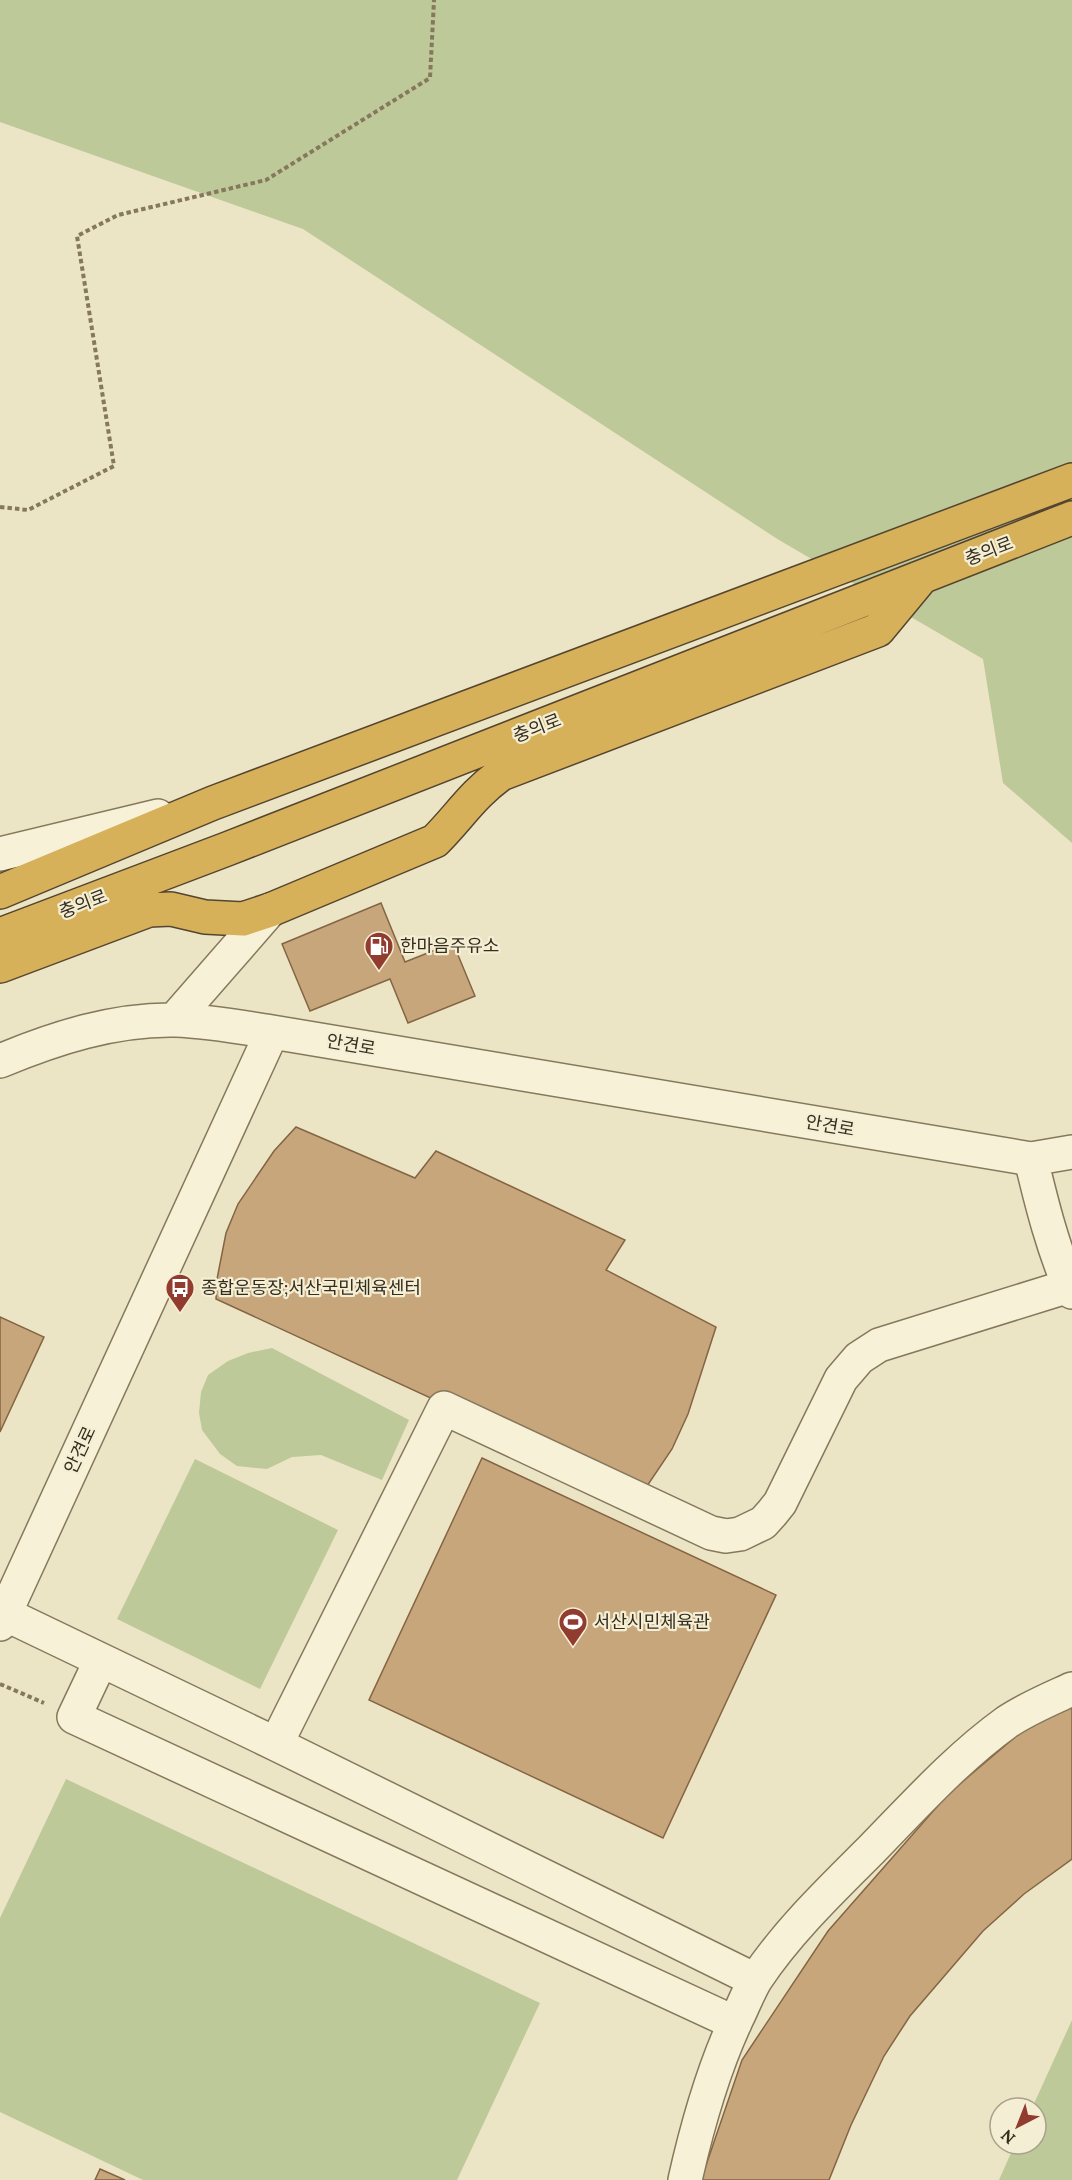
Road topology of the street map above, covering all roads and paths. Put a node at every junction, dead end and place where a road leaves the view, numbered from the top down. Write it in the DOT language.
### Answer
graph roads {
  1 [pos="434,0"];
  2 [pos="1072,480"];
  3 [pos="0,507"];
  4 [pos="1072,518"];
  5 [pos="921,577"];
  6 [pos="213,803"];
  7 [pos="0,854"];
  8 [pos="0,892"];
  9 [pos="270,910"];
  10 [pos="0,935"];
  11 [pos="0,966"];
  12 [pos="174,1020"];
  13 [pos="272,1032"];
  14 [pos="0,1061"];
  15 [pos="1072,1152"];
  16 [pos="1031,1159"];
  17 [pos="1071,1289"];
  18 [pos="2,1619"];
  19 [pos="101,1660"];
  20 [pos="0,1684"];
  21 [pos="1072,1689"];
  22 [pos="75,1717"];
  23 [pos="276,1744"];
  24 [pos="755,1980"];
  25 [pos="735,2023"];
  26 [pos="685,2180"];
  1 -- 3 [label="path"];
  2 -- 6 [label="highway, 충의로"];
  4 -- 5 [label="highway, 충의로"];
  5 -- 9 [label="highway"];
  5 -- 10 [label="highway, 충의로"];
  6 -- 7 [label="street"];
  6 -- 8 [label="highway, 충의로"];
  9 -- 11 [label="highway"];
  9 -- 12 [label="street"];
  12 -- 13 [label="street"];
  12 -- 14 [label="street"];
  13 -- 16 [label="street, 안견로"];
  13 -- 18 [label="street, 안견로"];
  15 -- 16 [label="street, 안견로"];
  16 -- 17 [label="street"];
  17 -- 23 [label="street"];
  18 -- 19 [label="street"];
  19 -- 22 [label="street"];
  19 -- 23 [label="street"];
  20 -- 22 [label="path"];
  21 -- 24 [label="street"];
  22 -- 25 [label="street"];
  23 -- 24 [label="street"];
  24 -- 25 [label="street"];
  25 -- 26 [label="street"];
}
